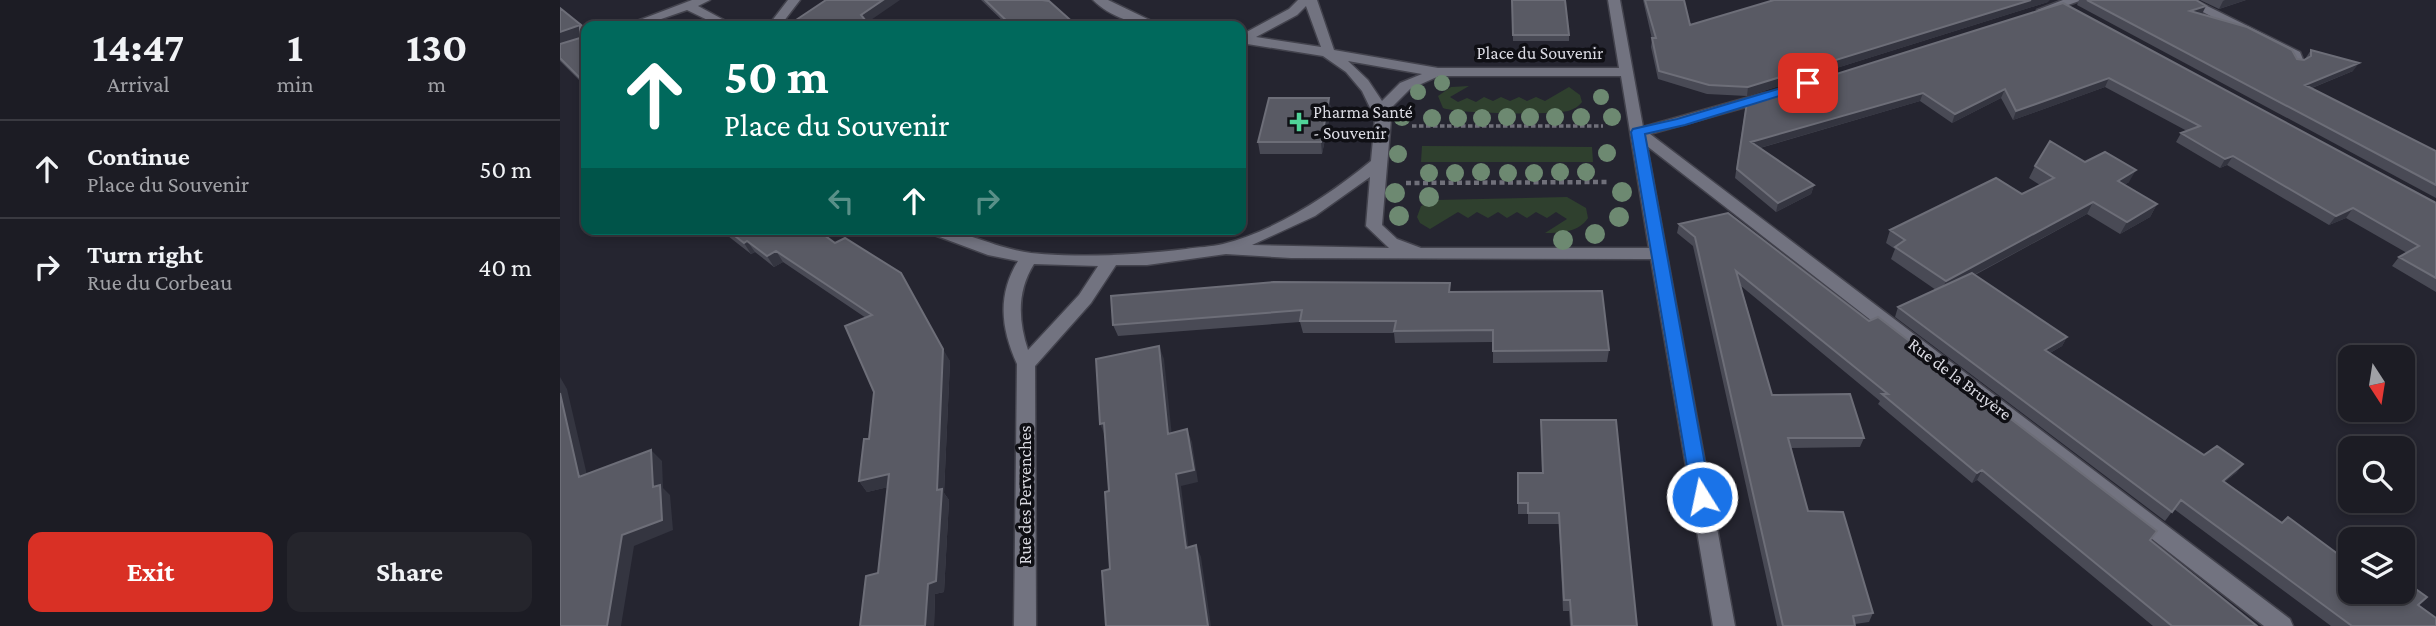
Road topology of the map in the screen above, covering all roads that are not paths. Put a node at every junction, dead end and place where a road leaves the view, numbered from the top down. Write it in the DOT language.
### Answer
graph roads {
  1 [pos="705,0"];
  2 [pos="794,0"];
  3 [pos="1099,0"];
  4 [pos="1306,0"];
  5 [pos="1311,0"];
  6 [pos="1614,0"];
  7 [pos="2076,0"];
  8 [pos="2186,0"];
  9 [pos="2057,2"];
  10 [pos="688,6"];
  11 [pos="2030,14"];
  12 [pos="2083,16"];
  13 [pos="644,21"];
  14 [pos="719,21"];
  15 [pos="778,21"];
  16 [pos="1144,21"];
  17 [pos="1246,37"];
  18 [pos="1246,39"];
  19 [pos="1328,53"];
  20 [pos="2297,62"];
  21 [pos="1437,72"];
  22 [pos="1626,72"];
  23 [pos="1786,90"];
  24 [pos="1382,118"];
  25 [pos="1638,132"];
  26 [pos="1377,164"];
  27 [pos="949,235"];
  28 [pos="1226,249"];
  29 [pos="1658,253"];
  30 [pos="1419,254"];
  31 [pos="1029,258"];
  32 [pos="1110,261"];
  33 [pos="1026,364"];
  34 [pos="1026,626"];
  35 [pos="1724,626"];
  36 [pos="2283,626"];
  1 -- 10 [label="street"];
  2 -- 15 [label="street"];
  3 -- 16 [label="street"];
  4 -- 17 [label="street"];
  5 -- 19 [label="street"];
  6 -- 22 [label="street"];
  7 -- 9 [label="street"];
  8 -- 20 [label="street"];
  9 -- 11 [label="street"];
  9 -- 12 [label="street"];
  10 -- 13 [label="street"];
  10 -- 14 [label="street"];
  18 -- 19 [label="street"];
  19 -- 21 [label="street"];
  19 -- 24 [label="street"];
  21 -- 22 [label="street, Place du Souvenir"];
  21 -- 24 [label="street, Place du Souvenir"];
  22 -- 25 [label="street, Place du Souvenir"];
  23 -- 25 [label="street"];
  24 -- 26 [label="street, Place du Souvenir"];
  25 -- 29 [label="street, Place du Souvenir"];
  25 -- 36 [label="street, Rue de la Bruyère"];
  26 -- 28 [label="street"];
  26 -- 30 [label="street, Place du Souvenir"];
  27 -- 31 [label="street"];
  28 -- 30 [label="street, Place du Souvenir"];
  28 -- 32 [label="street, Place du Souvenir"];
  29 -- 30 [label="street, Place du Souvenir"];
  29 -- 35 [label="street"];
  31 -- 32 [label="street"];
  31 -- 33 [label="street, Rue des Pervenches"];
  32 -- 33 [label="street"];
  33 -- 34 [label="street, Rue des Pervenches"];
}
